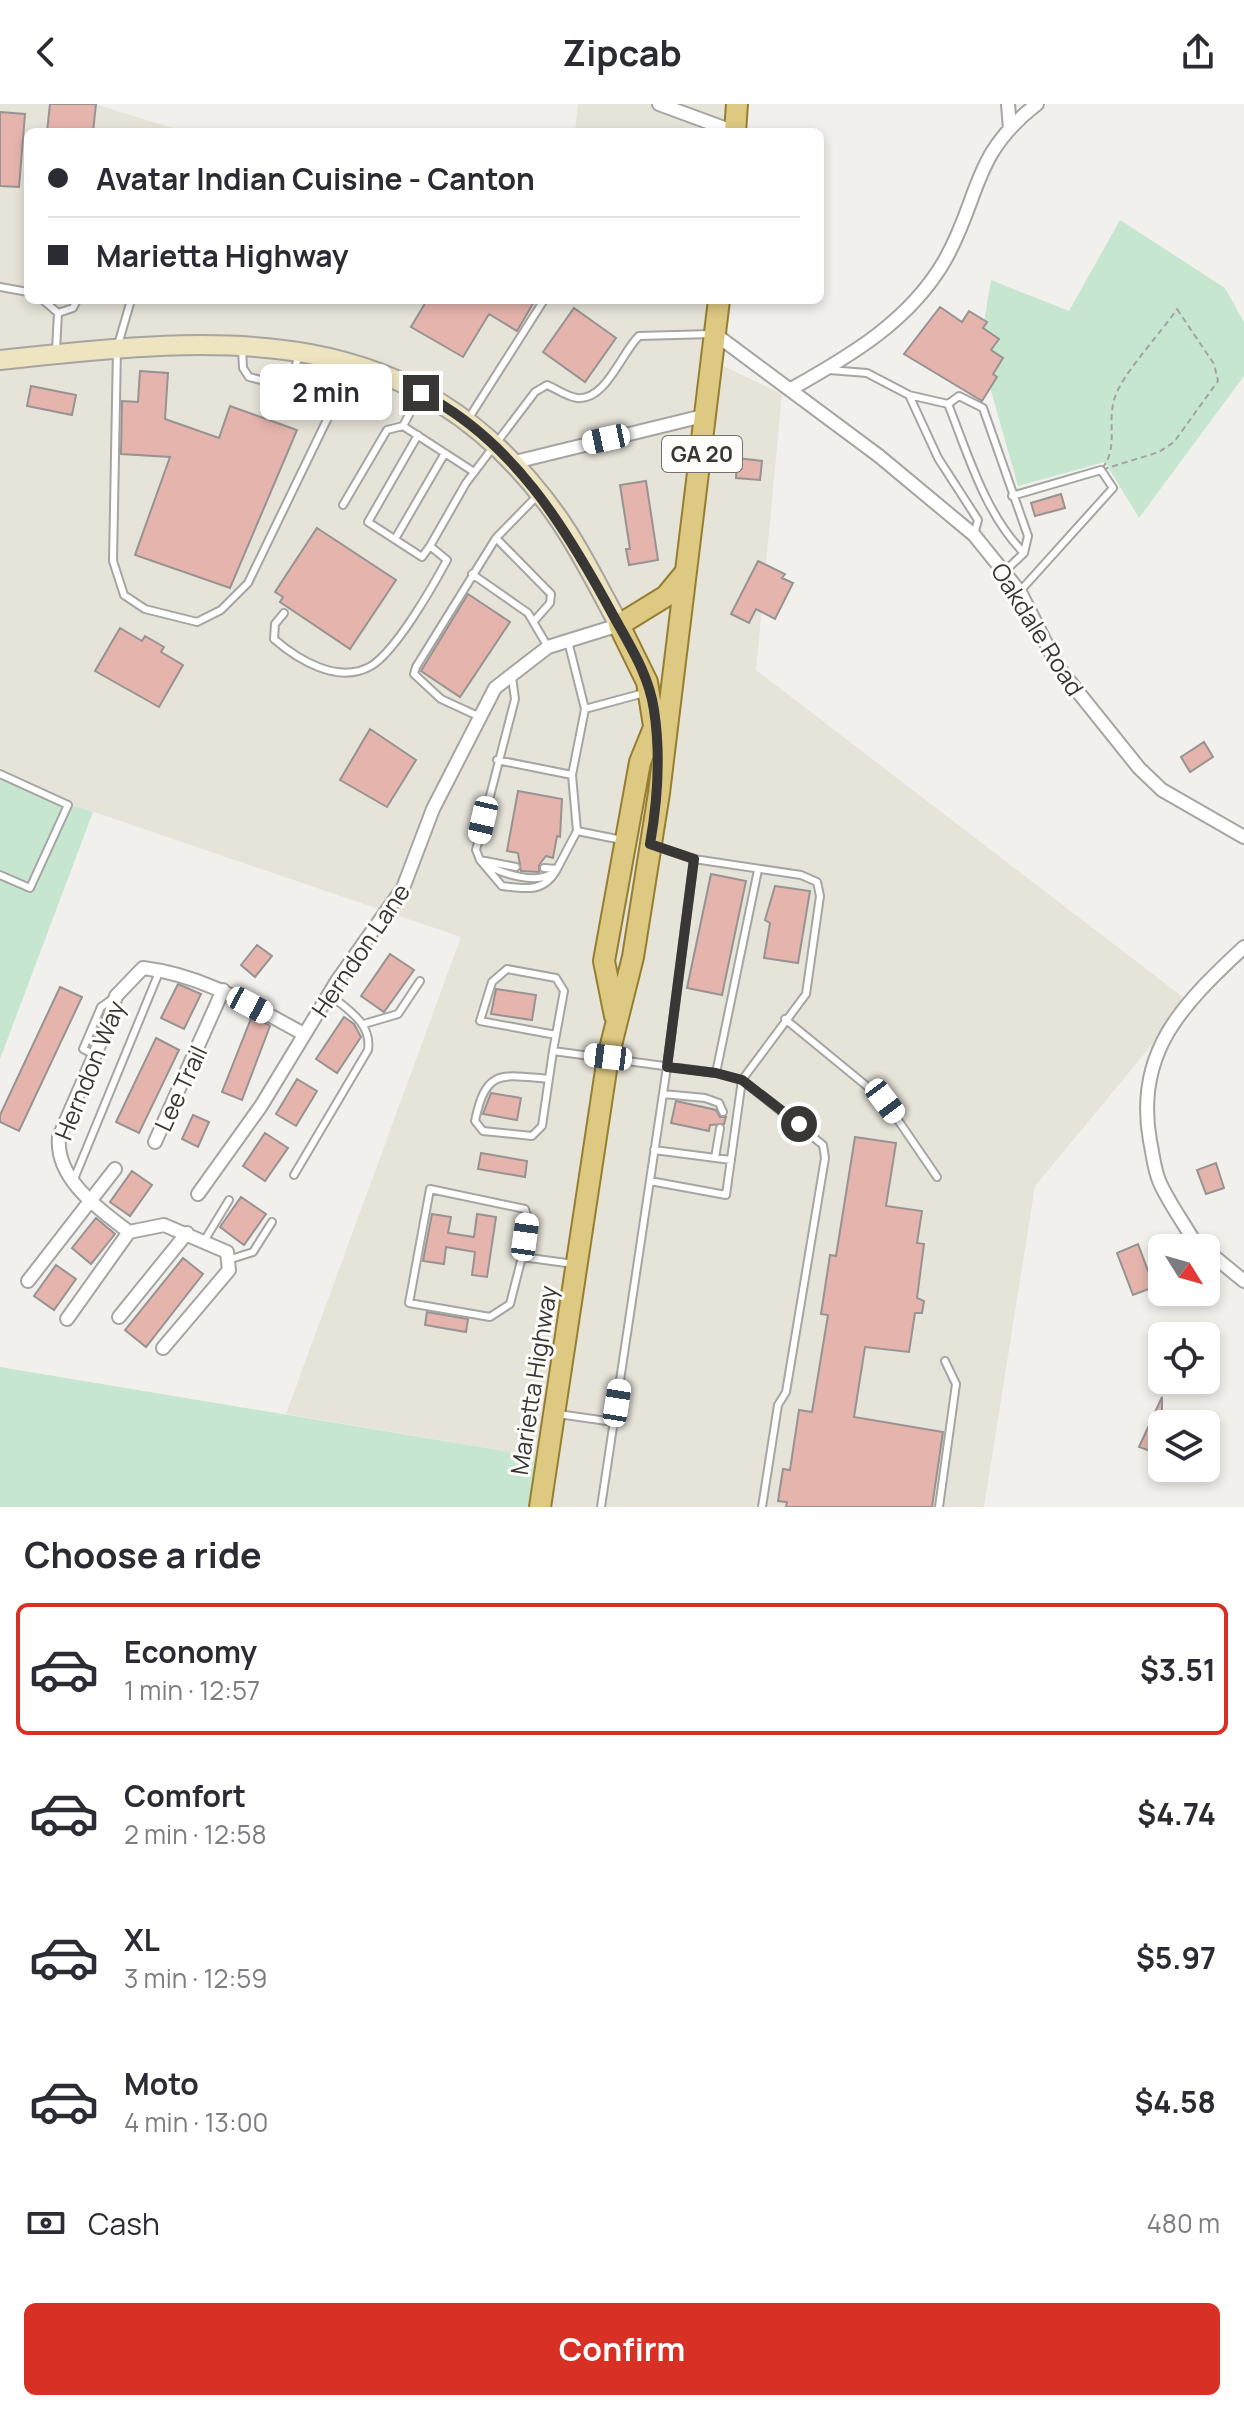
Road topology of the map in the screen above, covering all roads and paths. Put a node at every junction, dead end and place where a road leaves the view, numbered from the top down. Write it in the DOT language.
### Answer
graph roads {
  1 [pos="737,104"];
  2 [pos="1008,104"];
  3 [pos="1037,104"];
  4 [pos="663,105"];
  5 [pos="724,128"];
  6 [pos="735,128"];
  7 [pos="1010,129"];
  8 [pos="0,287"];
  9 [pos="24,291"];
  10 [pos="48,304"];
  11 [pos="75,304"];
  12 [pos="130,304"];
  13 [pos="541,304"];
  14 [pos="719,304"];
  15 [pos="58,313"];
  16 [pos="715,334"];
  17 [pos="241,344"];
  18 [pos="117,348"];
  19 [pos="300,350"];
  20 [pos="56,354"];
  21 [pos="0,360"];
  22 [pos="354,363"];
  23 [pos="825,370"];
  24 [pos="290,388"];
  25 [pos="791,389"];
  26 [pos="421,393"];
  27 [pos="909,395"];
  28 [pos="336,399"];
  29 [pos="948,404"];
  30 [pos="707,415"];
  31 [pos="467,421"];
  32 [pos="403,426"];
  33 [pos="418,435"];
  34 [pos="494,445"];
  35 [pos="445,453"];
  36 [pos="511,463"];
  37 [pos="1101,470"];
  38 [pos="474,472"];
  39 [pos="539,495"];
  40 [pos="1012,496"];
  41 [pos="343,505"];
  42 [pos="974,535"];
  43 [pos="496,538"];
  44 [pos="395,539"];
  45 [pos="430,546"];
  46 [pos="1024,553"];
  47 [pos="1005,571"];
  48 [pos="685,573"];
  49 [pos="472,574"];
  50 [pos="1020,592"];
  51 [pos="284,613"];
  52 [pos="535,620"];
  53 [pos="619,625"];
  54 [pos="567,640"];
  55 [pos="548,647"];
  56 [pos="511,673"];
  57 [pos="649,691"];
  58 [pos="585,709"];
  59 [pos="478,716"];
  60 [pos="655,725"];
  61 [pos="497,760"];
  62 [pos="0,774"];
  63 [pos="572,775"];
  64 [pos="659,793"];
  65 [pos="577,831"];
  66 [pos="1244,837"];
  67 [pos="626,841"];
  68 [pos="650,844"];
  69 [pos="694,859"];
  70 [pos="480,860"];
  71 [pos="516,867"];
  72 [pos="544,868"];
  73 [pos="557,869"];
  74 [pos="758,870"];
  75 [pos="0,875"];
  76 [pos="1244,947"];
  77 [pos="160,970"];
  78 [pos="420,981"];
  79 [pos="223,990"];
  80 [pos="329,994"];
  81 [pos="785,1019"];
  82 [pos="364,1024"];
  83 [pos="616,1024"];
  84 [pos="304,1034"];
  85 [pos="556,1035"];
  86 [pos="553,1051"];
  87 [pos="608,1057"];
  88 [pos="667,1067"];
  89 [pos="716,1073"];
  90 [pos="549,1079"];
  91 [pos="742,1080"];
  92 [pos="663,1094"];
  93 [pos="723,1112"];
  94 [pos="720,1128"];
  95 [pos="155,1142"];
  96 [pos="654,1150"];
  97 [pos="715,1158"];
  98 [pos="731,1160"];
  99 [pos="115,1169"];
  100 [pos="294,1175"];
  101 [pos="937,1177"];
  102 [pos="74,1179"];
  103 [pos="650,1181"];
  104 [pos="198,1194"];
  105 [pos="229,1200"];
  106 [pos="90,1202"];
  107 [pos="272,1222"];
  108 [pos="129,1232"];
  109 [pos="187,1233"];
  110 [pos="1190,1234"];
  111 [pos="204,1241"];
  112 [pos="522,1257"];
  113 [pos="228,1260"];
  114 [pos="1220,1261"];
  115 [pos="577,1265"];
  116 [pos="28,1281"];
  117 [pos="1244,1281"];
  118 [pos="119,1317"];
  119 [pos="67,1319"];
  120 [pos="163,1348"];
  121 [pos="945,1361"];
  122 [pos="555,1413"];
  123 [pos="614,1422"];
  124 [pos="540,1507"];
  125 [pos="601,1507"];
  126 [pos="762,1507"];
  127 [pos="939,1507"];
  1 -- 6 [label="main road"];
  2 -- 7 [label="street"];
  3 -- 7 [label="street"];
  4 -- 5 [label="street"];
  7 -- 23 [label="street"];
  8 -- 9 [label="lane"];
  10 -- 15 [label="lane"];
  11 -- 15 [label="lane"];
  12 -- 18 [label="lane"];
  13 -- 31 [label="lane"];
  14 -- 16 [label="main road, GA 20"];
  15 -- 20 [label="lane"];
  16 -- 25 [label="street, Oakdale Road"];
  16 -- 30 [label="main road, Marietta Highway / GA 20"];
  16 -- 34 [label="lane"];
  17 -- 18 [label="main road, Marietta Highway"];
  17 -- 19 [label="main road, Marietta Highway"];
  17 -- 24 [label="lane"];
  18 -- 20 [label="main road, Marietta Highway"];
  18 -- 28 [label="lane"];
  19 -- 22 [label="main road, Marietta Highway"];
  19 -- 24 [label="lane"];
  20 -- 21 [label="main road, Marietta Highway"];
  22 -- 26 [label="main road, Marietta Highway"];
  22 -- 28 [label="lane"];
  23 -- 25 [label="street"];
  23 -- 27 [label="lane"];
  24 -- 28 [label="lane"];
  25 -- 42 [label="street, Oakdale Road"];
  26 -- 31 [label="main road, Marietta Highway"];
  26 -- 32 [label="lane"];
  27 -- 29 [label="lane"];
  27 -- 42 [label="lane"];
  29 -- 40 [label="lane"];
  29 -- 46 [label="lane"];
  30 -- 36 [label="street"];
  30 -- 48 [label="main road, Marietta Highway / GA 20"];
  31 -- 34 [label="main road, Marietta Highway"];
  32 -- 33 [label="lane"];
  32 -- 41 [label="lane"];
  33 -- 35 [label="lane"];
  33 -- 44 [label="lane"];
  34 -- 36 [label="main road, Marietta Highway"];
  34 -- 38 [label="lane"];
  35 -- 38 [label="lane"];
  35 -- 44 [label="lane"];
  36 -- 39 [label="main road, Marietta Highway"];
  37 -- 37 [label="path"];
  37 -- 40 [label="lane"];
  37 -- 50 [label="lane"];
  38 -- 45 [label="lane"];
  39 -- 43 [label="lane"];
  39 -- 53 [label="main road, Marietta Highway"];
  40 -- 46 [label="lane"];
  42 -- 47 [label="street, Oakdale Road"];
  43 -- 49 [label="lane"];
  43 -- 52 [label="lane"];
  44 -- 45 [label="lane"];
  45 -- 51 [label="lane"];
  46 -- 47 [label="lane"];
  47 -- 50 [label="street, Oakdale Road"];
  48 -- 53 [label="main road"];
  48 -- 64 [label="main road, Marietta Highway / GA 20"];
  49 -- 52 [label="lane"];
  49 -- 59 [label="lane"];
  50 -- 66 [label="street, Oakdale Road"];
  52 -- 55 [label="lane"];
  53 -- 54 [label="street, Herndon Lane"];
  53 -- 57 [label="main road, Marietta Highway"];
  54 -- 55 [label="street, Herndon Lane"];
  54 -- 58 [label="lane"];
  55 -- 56 [label="street, Herndon Lane"];
  56 -- 59 [label="street, Herndon Lane"];
  56 -- 61 [label="lane"];
  57 -- 58 [label="lane"];
  57 -- 60 [label="main road, Marietta Highway"];
  58 -- 63 [label="lane"];
  59 -- 80 [label="street, Herndon Lane"];
  60 -- 64 [label="main road, Marietta Highway"];
  60 -- 67 [label="main road, Marietta Highway / GA 20"];
  61 -- 63 [label="lane"];
  61 -- 70 [label="lane"];
  62 -- 75 [label="lane"];
  63 -- 65 [label="lane"];
  64 -- 68 [label="main road, Marietta Highway / GA 20"];
  65 -- 67 [label="lane"];
  65 -- 73 [label="lane"];
  67 -- 83 [label="main road, Marietta Highway / GA 20"];
  68 -- 69 [label="lane"];
  68 -- 83 [label="main road, Marietta Highway / GA 20"];
  69 -- 74 [label="lane"];
  69 -- 88 [label="lane"];
  70 -- 71 [label="lane"];
  70 -- 73 [label="lane"];
  70 -- 73 [label="lane"];
  72 -- 73 [label="lane"];
  74 -- 81 [label="lane"];
  74 -- 89 [label="lane"];
  76 -- 110 [label="street"];
  77 -- 79 [label="street"];
  77 -- 102 [label="lane"];
  77 -- 102 [label="street, Herndon Way"];
  78 -- 82 [label="lane"];
  79 -- 84 [label="street"];
  79 -- 95 [label="street, Lee Trail"];
  80 -- 82 [label="lane"];
  80 -- 84 [label="street, Herndon Lane"];
  81 -- 91 [label="lane"];
  81 -- 101 [label="lane"];
  82 -- 100 [label="lane"];
  83 -- 87 [label="main road, Marietta Highway / GA 20"];
  84 -- 104 [label="street, Herndon Lane"];
  85 -- 85 [label="lane"];
  85 -- 86 [label="lane"];
  86 -- 87 [label="lane"];
  86 -- 90 [label="lane"];
  87 -- 88 [label="lane"];
  87 -- 115 [label="main road, Marietta Highway / GA 20"];
  88 -- 89 [label="lane"];
  88 -- 92 [label="lane"];
  89 -- 91 [label="lane"];
  90 -- 90 [label="lane"];
  91 -- 98 [label="lane"];
  91 -- 126 [label="lane"];
  92 -- 93 [label="lane"];
  92 -- 96 [label="lane"];
  94 -- 97 [label="lane"];
  96 -- 97 [label="lane"];
  96 -- 103 [label="lane"];
  97 -- 98 [label="lane"];
  98 -- 103 [label="lane"];
  99 -- 106 [label="street"];
  102 -- 106 [label="street, Herndon Way"];
  103 -- 123 [label="lane"];
  105 -- 111 [label="lane"];
  106 -- 108 [label="street"];
  106 -- 116 [label="street"];
  107 -- 113 [label="lane"];
  108 -- 109 [label="street"];
  108 -- 119 [label="street"];
  109 -- 111 [label="street"];
  109 -- 118 [label="street"];
  111 -- 113 [label="street"];
  112 -- 112 [label="lane"];
  112 -- 115 [label="lane"];
  113 -- 120 [label="street"];
  114 -- 117 [label="street"];
  115 -- 122 [label="main road, Marietta Highway / GA 20"];
  121 -- 127 [label="lane"];
  122 -- 123 [label="lane"];
  122 -- 124 [label="main road, Marietta Highway / GA 20"];
  123 -- 125 [label="lane"];
}
